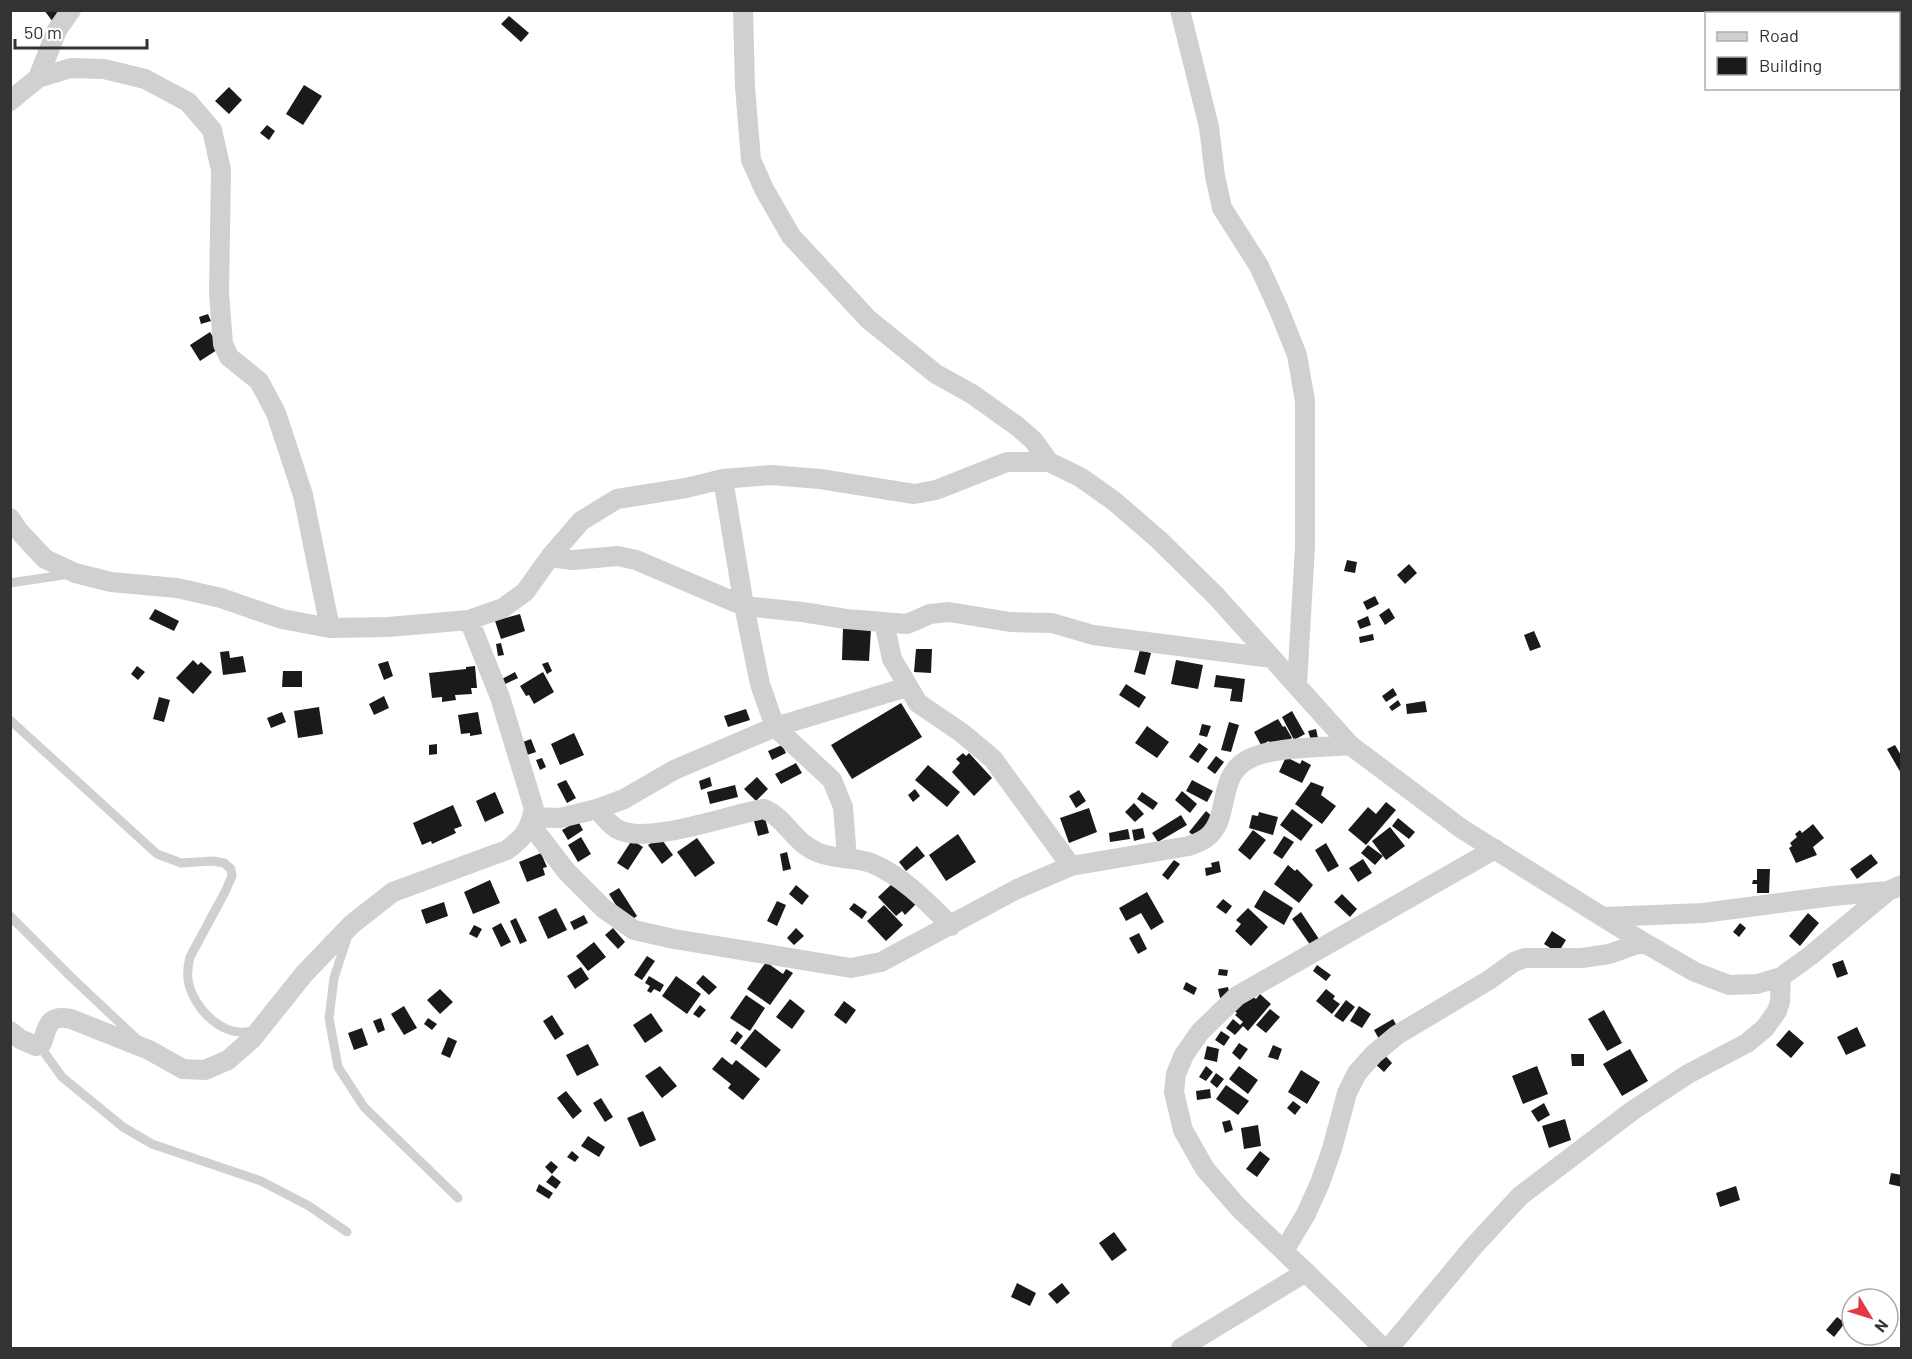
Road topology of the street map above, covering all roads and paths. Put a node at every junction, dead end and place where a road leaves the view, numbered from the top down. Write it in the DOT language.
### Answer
graph roads {
  1 [pos="71,10"];
  2 [pos="742,10"];
  3 [pos="1180,10"];
  4 [pos="38,78"];
  5 [pos="10,101"];
  6 [pos="1049,462"];
  7 [pos="723,479"];
  8 [pos="10,518"];
  9 [pos="550,557"];
  10 [pos="75,573"];
  11 [pos="10,583"];
  12 [pos="744,606"];
  13 [pos="469,620"];
  14 [pos="884,622"];
  15 [pos="330,628"];
  16 [pos="1272,658"];
  17 [pos="1297,685"];
  18 [pos="907,687"];
  19 [pos="10,720"];
  20 [pos="775,727"];
  21 [pos="1350,745"];
  22 [pos="597,809"];
  23 [pos="531,821"];
  24 [pos="1496,849"];
  25 [pos="847,858"];
  26 [pos="1071,866"];
  27 [pos="1895,888"];
  28 [pos="10,916"];
  29 [pos="1605,917"];
  30 [pos="352,924"];
  31 [pos="951,926"];
  32 [pos="1643,942"];
  33 [pos="1781,977"];
  34 [pos="261,1028"];
  35 [pos="10,1031"];
  36 [pos="39,1045"];
  37 [pos="149,1050"];
  38 [pos="458,1198"];
  39 [pos="347,1232"];
  40 [pos="1284,1251"];
  41 [pos="1306,1272"];
  42 [pos="1181,1348"];
  43 [pos="1383,1348"];
  44 [pos="1389,1348"];
  1 -- 4 [label="street"];
  2 -- 6 [label="street"];
  3 -- 17 [label="street"];
  4 -- 5 [label="street"];
  4 -- 15 [label="street"];
  6 -- 7 [label="street"];
  6 -- 16 [label="street"];
  7 -- 9 [label="street"];
  7 -- 12 [label="street"];
  8 -- 10 [label="street"];
  9 -- 12 [label="street"];
  9 -- 13 [label="street"];
  10 -- 11 [label="lane"];
  10 -- 15 [label="street"];
  12 -- 14 [label="street"];
  12 -- 20 [label="street"];
  13 -- 15 [label="street"];
  13 -- 23 [label="street"];
  14 -- 16 [label="street"];
  14 -- 18 [label="street"];
  16 -- 17 [label="street"];
  17 -- 21 [label="street"];
  18 -- 20 [label="street"];
  18 -- 26 [label="street"];
  19 -- 34 [label="lane"];
  20 -- 22 [label="street"];
  20 -- 25 [label="street"];
  21 -- 24 [label="street"];
  21 -- 26 [label="street"];
  22 -- 23 [label="street"];
  22 -- 25 [label="street"];
  23 -- 30 [label="street"];
  23 -- 31 [label="street"];
  24 -- 29 [label="street"];
  24 -- 40 [label="street"];
  25 -- 31 [label="street"];
  26 -- 31 [label="street"];
  27 -- 29 [label="street"];
  27 -- 33 [label="street"];
  28 -- 37 [label="lane"];
  29 -- 32 [label="street"];
  30 -- 34 [label="street"];
  30 -- 38 [label="lane"];
  32 -- 33 [label="street"];
  32 -- 40 [label="street"];
  33 -- 44 [label="street"];
  34 -- 37 [label="street"];
  35 -- 36 [label="street"];
  36 -- 37 [label="street"];
  36 -- 39 [label="lane"];
  40 -- 41 [label="street"];
  41 -- 42 [label="street"];
  41 -- 43 [label="street"];
}
